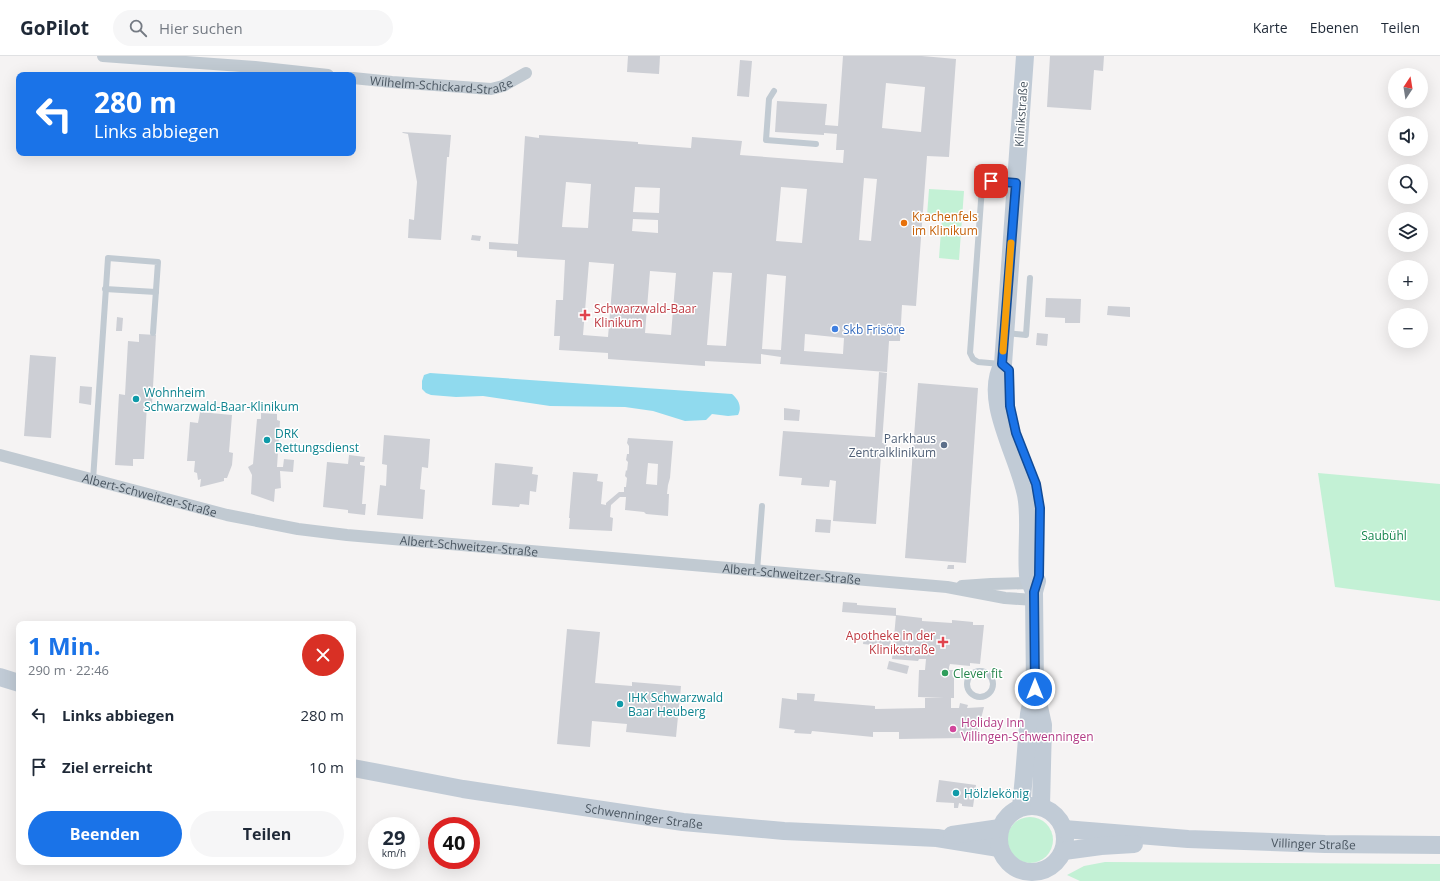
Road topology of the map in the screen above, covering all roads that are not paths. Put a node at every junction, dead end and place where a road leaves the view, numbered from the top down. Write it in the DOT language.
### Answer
graph roads {
  1 [pos="103,56"];
  2 [pos="1025,56"];
  3 [pos="301,72"];
  4 [pos="526,73"];
  5 [pos="356,78"];
  6 [pos="774,91"];
  7 [pos="816,144"];
  8 [pos="1016,183"];
  9 [pos="1030,278"];
  10 [pos="105,289"];
  11 [pos="156,292"];
  12 [pos="153,333"];
  13 [pos="1005,333"];
  14 [pos="1002,364"];
  15 [pos="0,455"];
  16 [pos="93,480"];
  17 [pos="762,506"];
  18 [pos="757,571"];
  19 [pos="947,587"];
  20 [pos="1033,592"];
  21 [pos="0,677"];
  22 [pos="16,682"];
  23 [pos="1035,689"];
  24 [pos="991,693"];
  25 [pos="356,769"];
  26 [pos="1041,806"];
  27 [pos="1021,807"];
  28 [pos="1000,828"];
  29 [pos="1064,829"];
  30 [pos="937,838"];
  31 [pos="1188,839"];
  32 [pos="1440,845"];
  33 [pos="999,848"];
  34 [pos="1064,851"];
  1 -- 3 [label="street"];
  2 -- 8 [label="main road, Klinikstraße"];
  4 -- 5 [label="street, Wilhelm-Schickard-Straße"];
  6 -- 7 [label="lane"];
  8 -- 13 [label="main road, Klinikstraße"];
  8 -- 14 [label="lane"];
  9 -- 13 [label="lane"];
  10 -- 11 [label="lane"];
  10 -- 11 [label="lane"];
  10 -- 16 [label="lane"];
  11 -- 12 [label="lane"];
  13 -- 14 [label="main road, Klinikstraße"];
  14 -- 20 [label="main road, Klinikstraße"];
  15 -- 16 [label="street, Albert-Schweitzer-Straße"];
  16 -- 18 [label="street, Albert-Schweitzer-Straße"];
  17 -- 18 [label="lane"];
  18 -- 19 [label="street, Albert-Schweitzer-Straße"];
  19 -- 20 [label="street, Albert-Schweitzer-Straße"];
  19 -- 20 [label="street, Albert-Schweitzer-Straße"];
  20 -- 23 [label="main road, Klinikstraße"];
  21 -- 22 [label="main road"];
  23 -- 26 [label="main road, Klinikstraße"];
  23 -- 27 [label="main road, Klinikstraße"];
  24 -- 24 [label="lane"];
  25 -- 30 [label="main road, Schwenninger Straße"];
  26 -- 27 [label="main road"];
  26 -- 29 [label="main road"];
  27 -- 28 [label="main road"];
  28 -- 30 [label="main road, Schwenninger Straße"];
  28 -- 33 [label="main road"];
  29 -- 31 [label="main road, Villinger Straße"];
  29 -- 34 [label="main road"];
  30 -- 33 [label="main road, Schwenninger Straße"];
  31 -- 32 [label="main road, Villinger Straße"];
  31 -- 34 [label="main road, Villinger Straße"];
  33 -- 34 [label="main road"];
}
